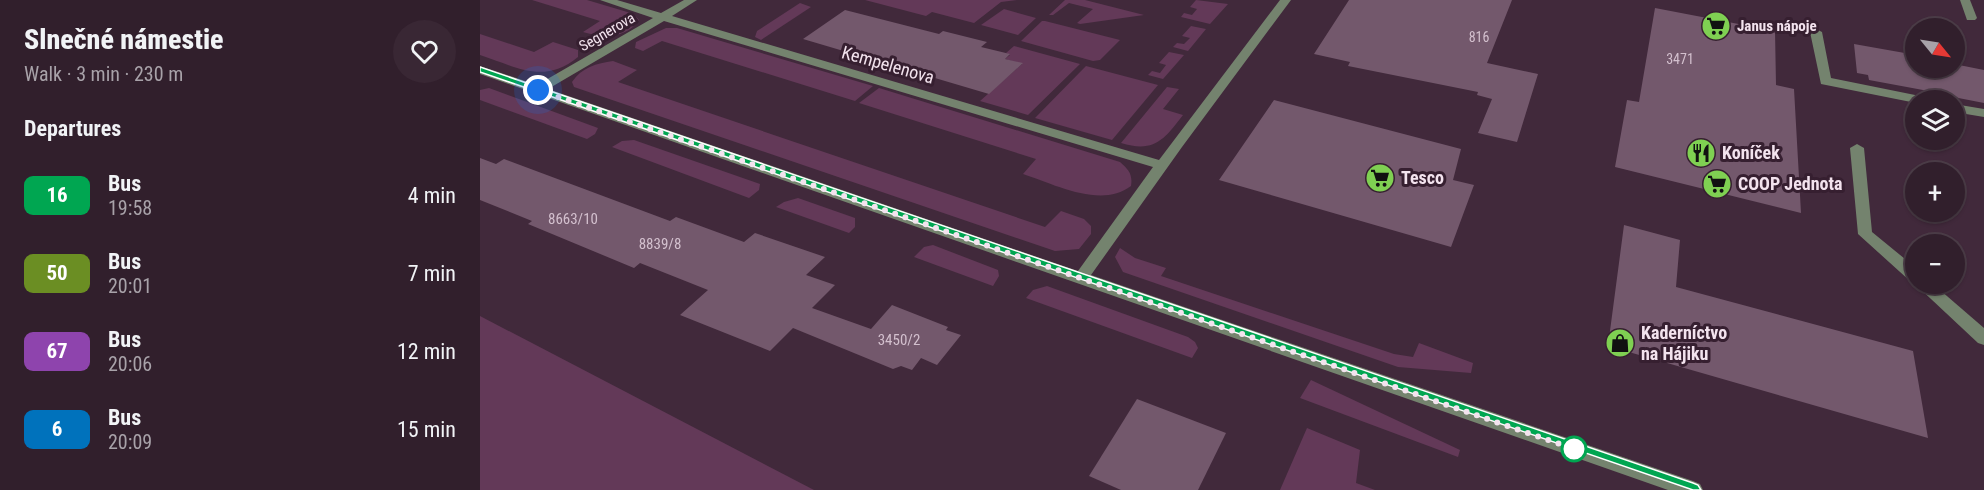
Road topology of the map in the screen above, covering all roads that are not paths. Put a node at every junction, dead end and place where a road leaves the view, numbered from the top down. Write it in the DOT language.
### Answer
graph roads {
  1 [pos="605,0"];
  2 [pos="692,0"];
  3 [pos="1286,0"];
  4 [pos="1965,0"];
  5 [pos="662,18"];
  6 [pos="1971,18"];
  7 [pos="1816,32"];
  8 [pos="480,70"];
  9 [pos="538,90"];
  10 [pos="1905,97"];
  11 [pos="1965,110"];
  12 [pos="1984,113"];
  13 [pos="1857,148"];
  14 [pos="1161,165"];
  15 [pos="1905,268"];
  16 [pos="1081,278"];
  17 [pos="1934,294"];
  18 [pos="1984,338"];
  19 [pos="1693,490"];
  1 -- 5 [label="street, Kempelenova"];
  2 -- 5 [label="street, Segnerova"];
  3 -- 14 [label="street"];
  4 -- 6 [label="street"];
  5 -- 9 [label="street, Segnerova"];
  5 -- 14 [label="street, Kempelenova"];
  7 -- 10 [label="street"];
  8 -- 9 [label="street"];
  9 -- 16 [label="street"];
  11 -- 12 [label="street"];
  13 -- 15 [label="street"];
  14 -- 16 [label="street"];
  16 -- 19 [label="street"];
  17 -- 18 [label="street"];
}
